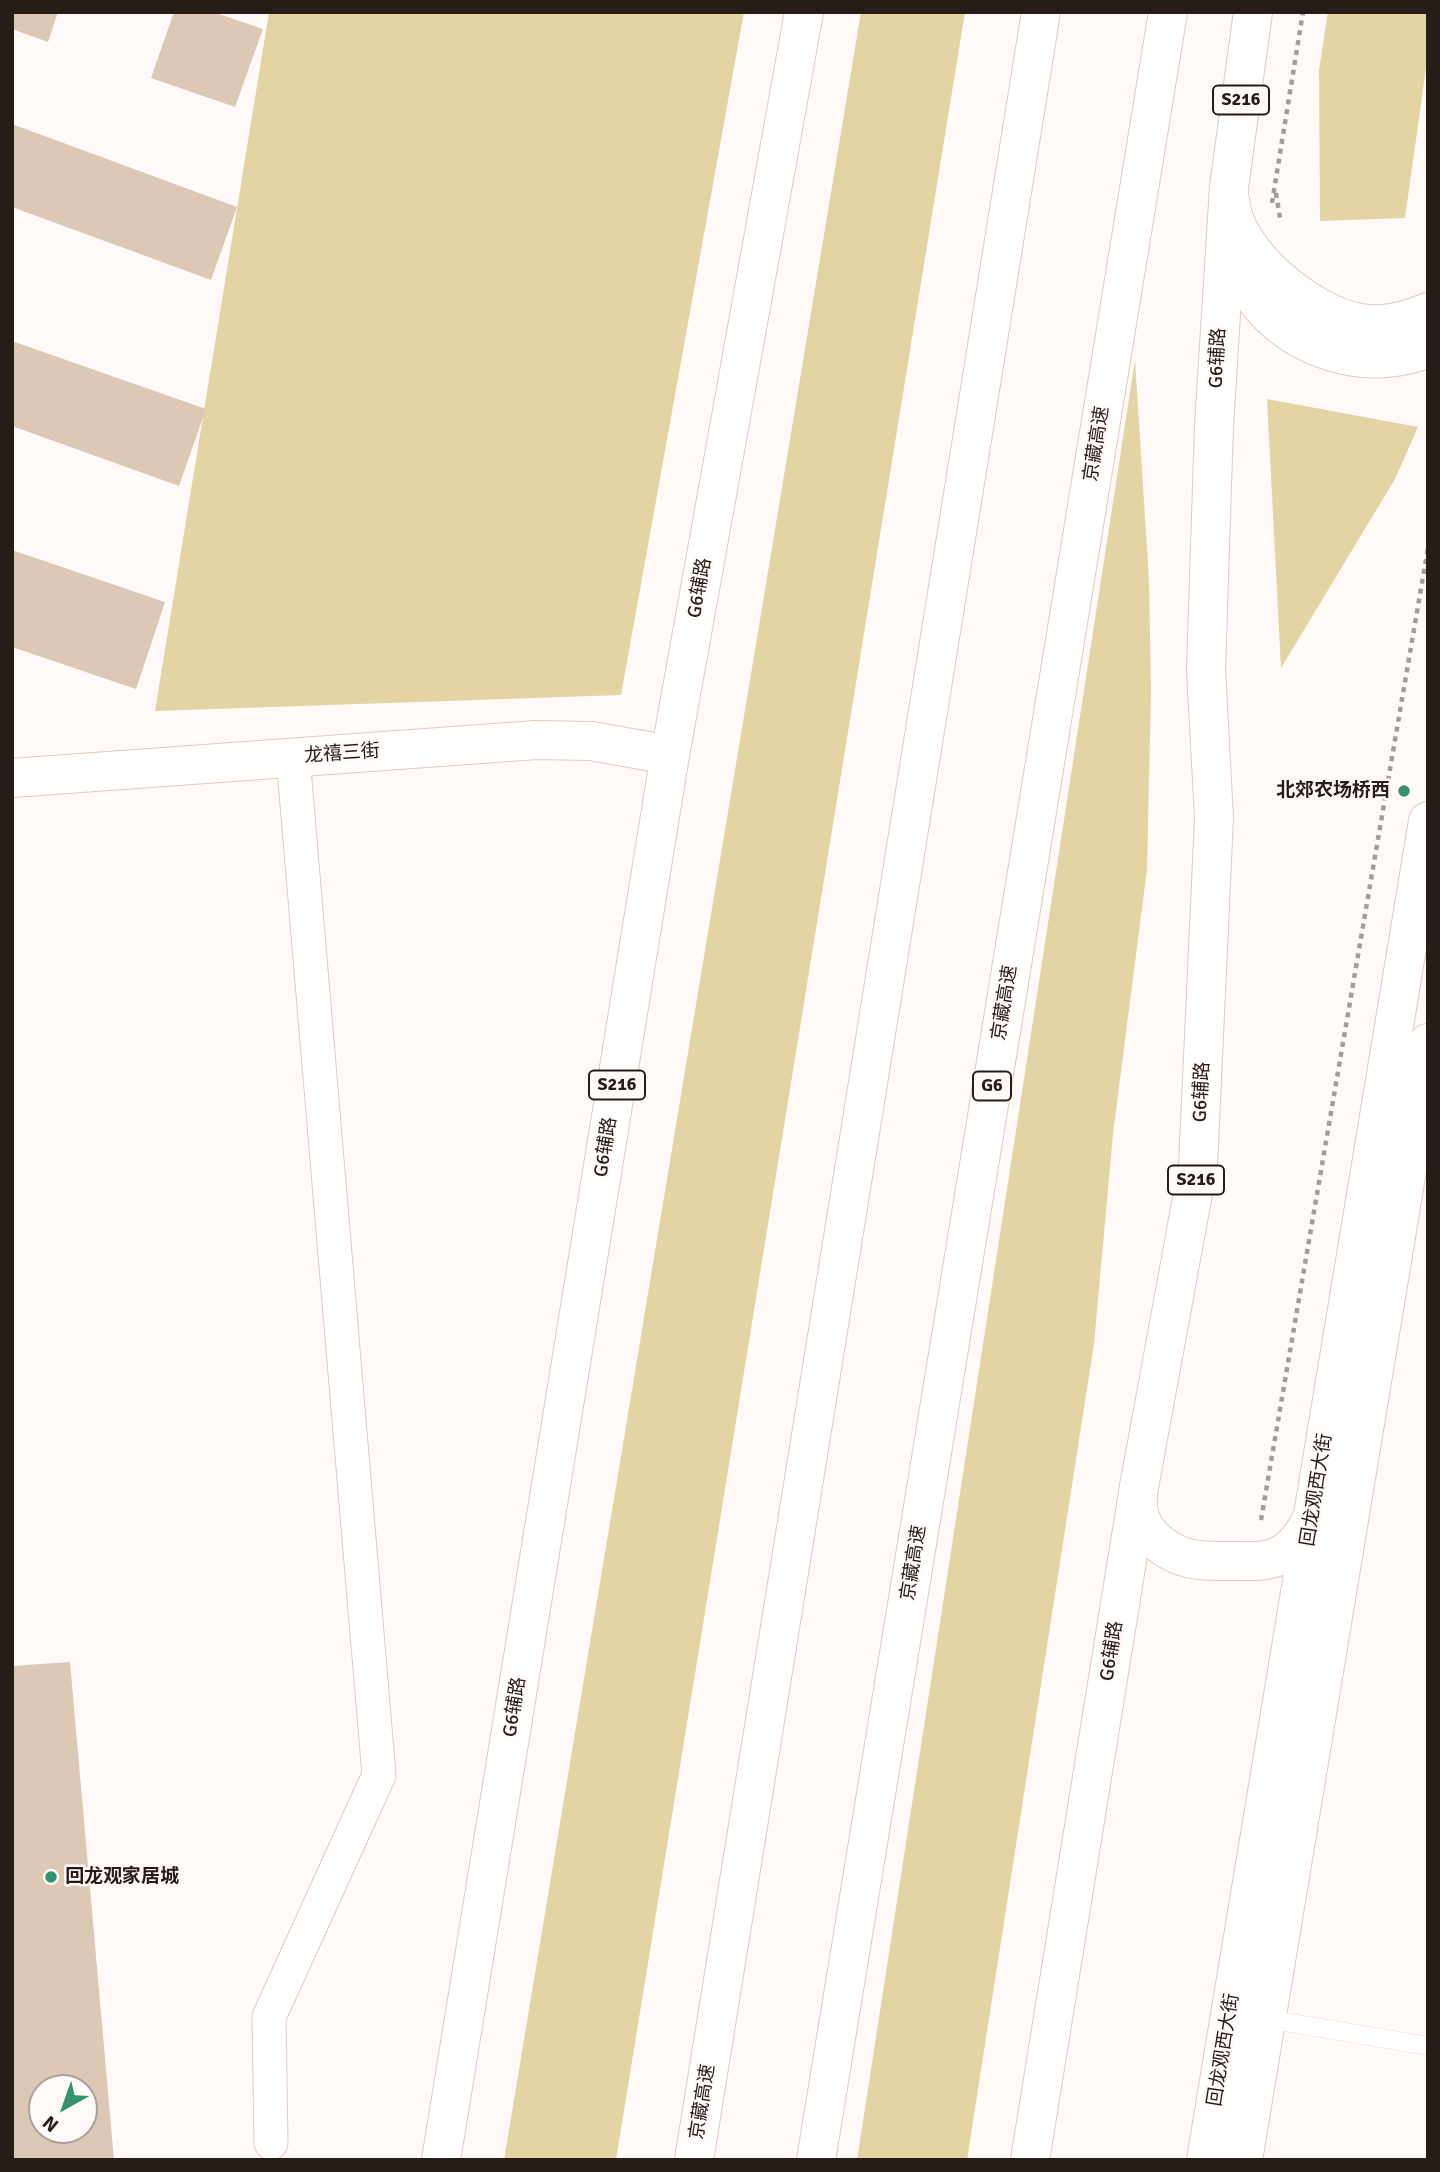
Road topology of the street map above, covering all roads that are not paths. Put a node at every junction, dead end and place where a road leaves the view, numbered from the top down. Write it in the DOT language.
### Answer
graph roads {
  1 [pos="804,12"];
  2 [pos="1041,12"];
  3 [pos="1168,12"];
  4 [pos="1253,12"];
  5 [pos="1229,187"];
  6 [pos="1428,312"];
  7 [pos="1428,348"];
  8 [pos="670,755"];
  9 [pos="293,757"];
  10 [pos="12,778"];
  11 [pos="1428,821"];
  12 [pos="1428,1043"];
  13 [pos="1139,1488"];
  14 [pos="1314,1510"];
  15 [pos="1267,2019"];
  16 [pos="1428,2046"];
  17 [pos="271,2143"];
  18 [pos="441,2160"];
  19 [pos="694,2160"];
  20 [pos="816,2160"];
  21 [pos="1030,2160"];
  22 [pos="1206,2160"];
  23 [pos="1243,2160"];
  1 -- 8 [label="main road, G6辅路 / S216"];
  2 -- 19 [label="main road, 京藏高速"];
  3 -- 20 [label="main road, 京藏高速 / G6"];
  4 -- 5 [label="main road, G6辅路 / S216"];
  5 -- 6 [label="main road"];
  5 -- 7 [label="main road"];
  5 -- 13 [label="main road, G6辅路 / S216"];
  8 -- 9 [label="main road, 龙禧三街"];
  8 -- 18 [label="main road, G6辅路 / S216"];
  9 -- 10 [label="main road, 龙禧三街"];
  9 -- 17 [label="street"];
  11 -- 14 [label="main road, 回龙观西大街"];
  12 -- 15 [label="main road, 回龙观西大街"];
  13 -- 14 [label="main road"];
  13 -- 21 [label="main road, G6辅路 / S216"];
  14 -- 22 [label="main road, 回龙观西大街"];
  15 -- 16 [label="lane"];
  15 -- 23 [label="main road, 回龙观西大街"];
}
